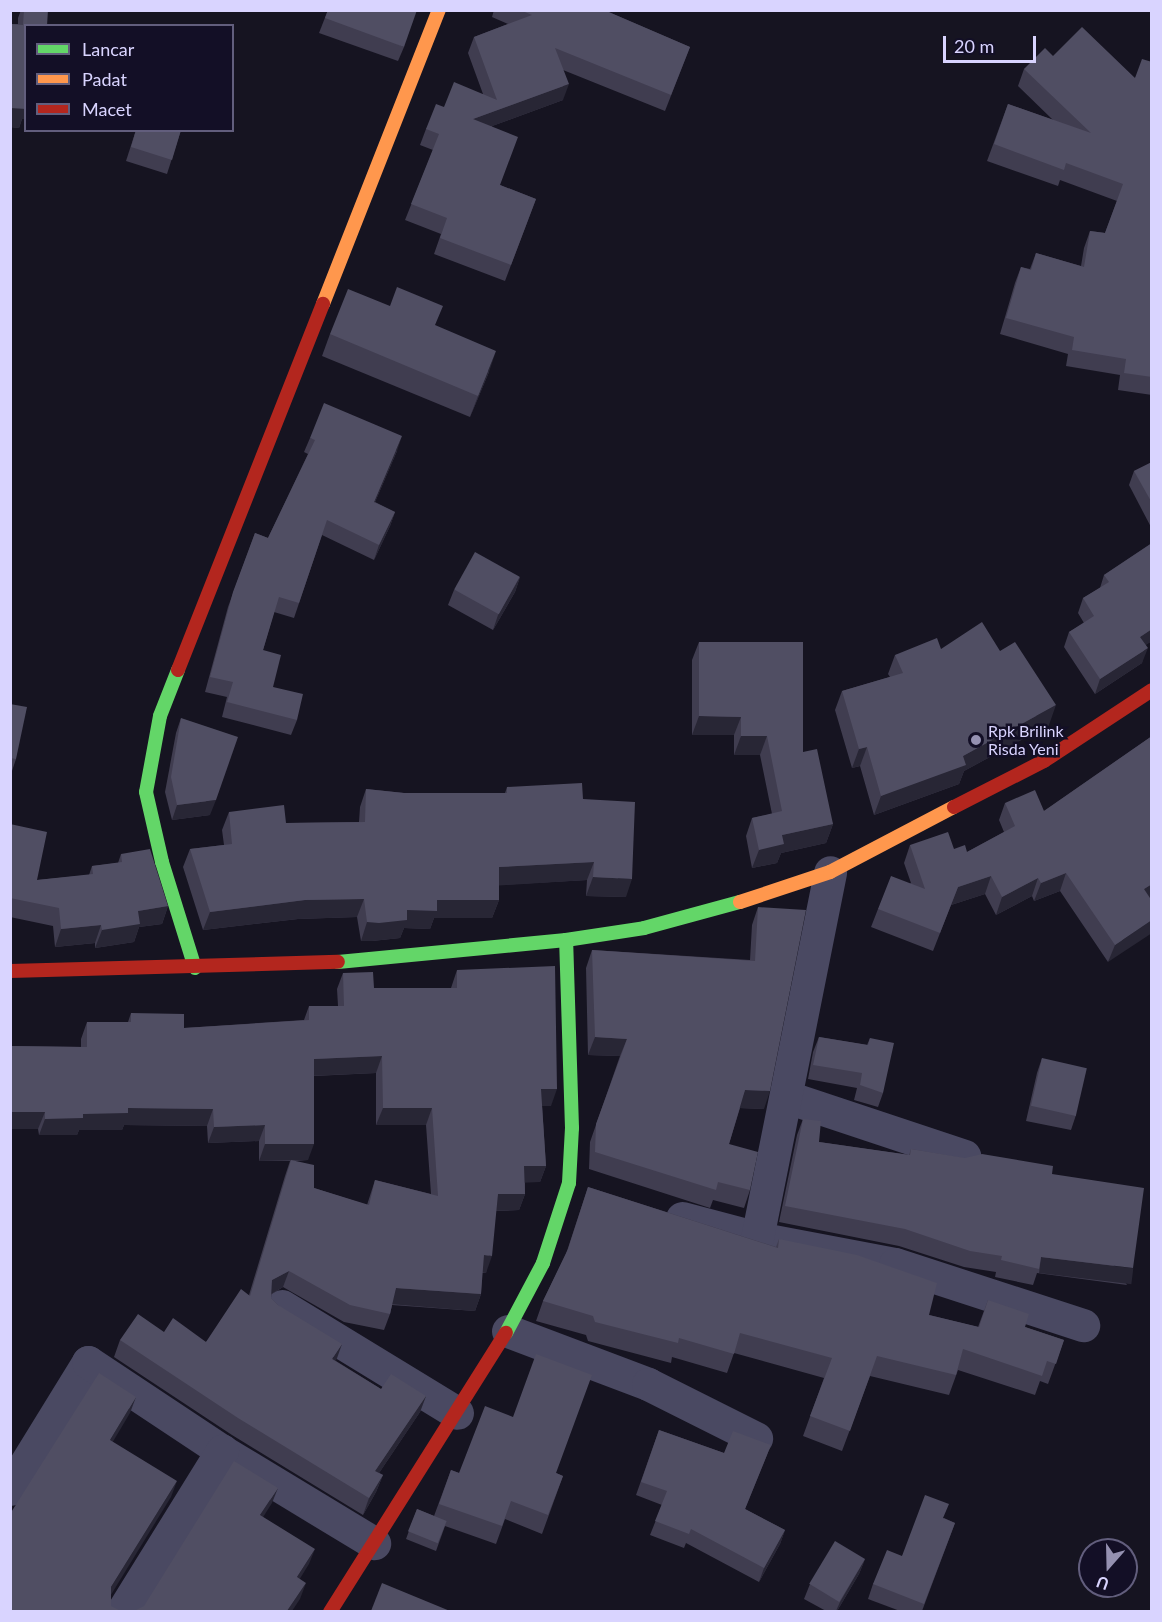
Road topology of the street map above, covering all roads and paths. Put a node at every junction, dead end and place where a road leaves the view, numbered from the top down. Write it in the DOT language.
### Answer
graph roads {
  1 [pos="439,10"];
  2 [pos="1152,690"];
  3 [pos="830,872"];
  4 [pos="566,940"];
  5 [pos="195,968"];
  6 [pos="10,971"];
  7 [pos="787,1097"];
  8 [pos="964,1156"];
  9 [pos="569,1183"];
  10 [pos="600,1192"];
  11 [pos="652,1209"];
  12 [pos="757,1238"];
  13 [pos="282,1306"];
  14 [pos="1083,1325"];
  15 [pos="508,1331"];
  16 [pos="457,1413"];
  17 [pos="756,1438"];
  18 [pos="222,1451"];
  19 [pos="10,1490"];
  20 [pos="374,1543"];
  21 [pos="122,1611"];
  22 [pos="330,1611"];
  1 -- 5 [label="street"];
  2 -- 3 [label="street"];
  3 -- 4 [label="street"];
  3 -- 7 [label="street"];
  4 -- 5 [label="street"];
  4 -- 9 [label="street"];
  5 -- 6 [label="street"];
  7 -- 8 [label="street"];
  7 -- 12 [label="street"];
  9 -- 10 [label="street"];
  9 -- 15 [label="street"];
  11 -- 12 [label="street"];
  12 -- 14 [label="street"];
  13 -- 16 [label="street"];
  15 -- 16 [label="street"];
  15 -- 17 [label="street"];
  16 -- 20 [label="street"];
  18 -- 19 [label="street"];
  18 -- 20 [label="street"];
  18 -- 21 [label="street"];
  20 -- 22 [label="street"];
}
